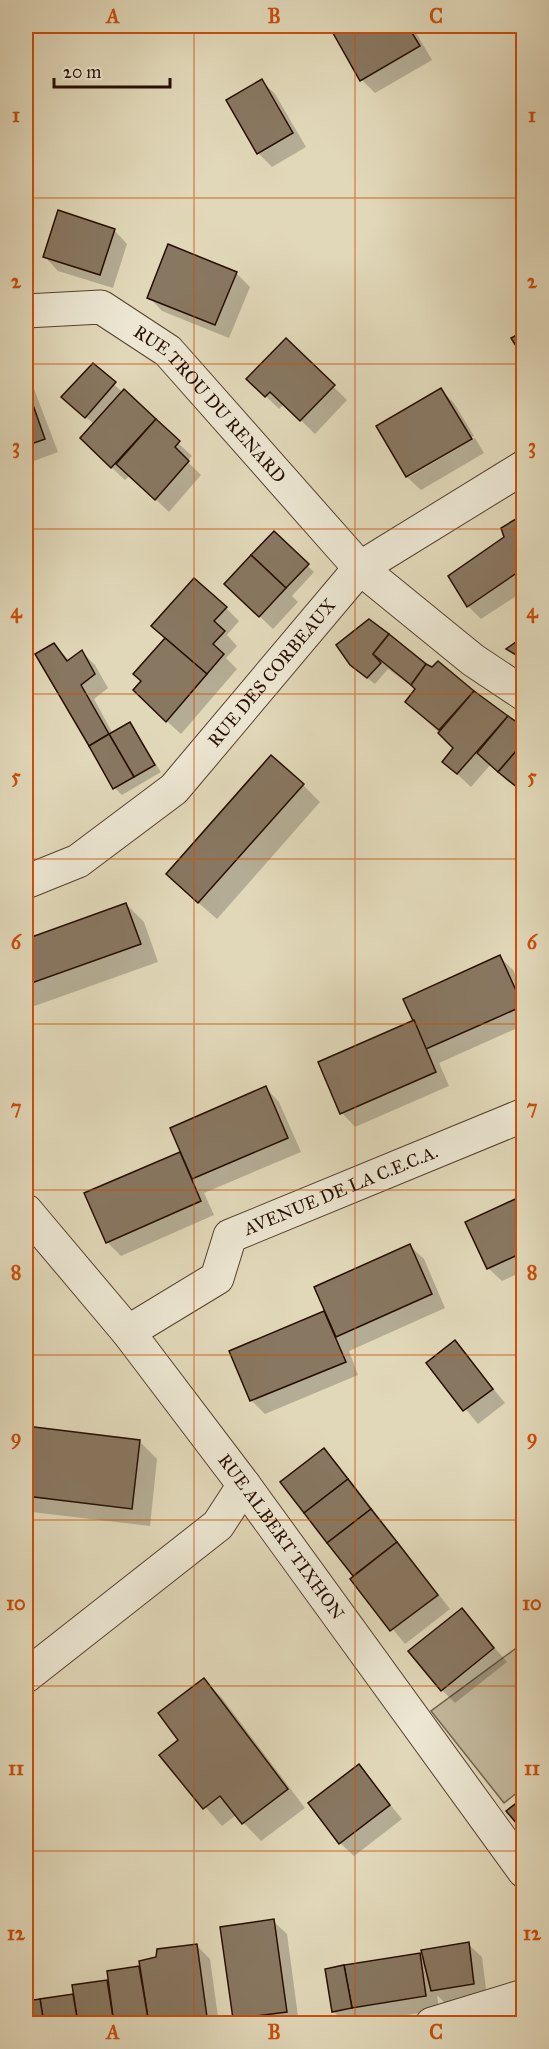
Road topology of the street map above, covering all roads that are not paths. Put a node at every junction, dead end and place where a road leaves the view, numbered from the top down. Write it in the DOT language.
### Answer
graph roads {
  1 [pos="27,312"];
  2 [pos="524,467"];
  3 [pos="360,568"];
  4 [pos="524,694"];
  5 [pos="26,882"];
  6 [pos="524,1115"];
  7 [pos="26,1211"];
  8 [pos="128,1332"];
  9 [pos="244,1485"];
  10 [pos="26,1676"];
  11 [pos="524,1871"];
  12 [pos="524,1996"];
  13 [pos="432,2024"];
  1 -- 3 [label="street, RUE TROU DU RENARD"];
  2 -- 3 [label="street, RUE DES CORBEAUX"];
  3 -- 4 [label="street, RUE TROU DU RENARD"];
  3 -- 5 [label="street, RUE DES CORBEAUX"];
  6 -- 8 [label="street, AVENUE DE LA C.E.C.A."];
  7 -- 8 [label="street, RUE ALBERT TIXHON"];
  8 -- 9 [label="street, RUE ALBERT TIXHON"];
  9 -- 10 [label="street"];
  9 -- 11 [label="street, RUE ALBERT TIXHON"];
  12 -- 13 [label="street"];
}
